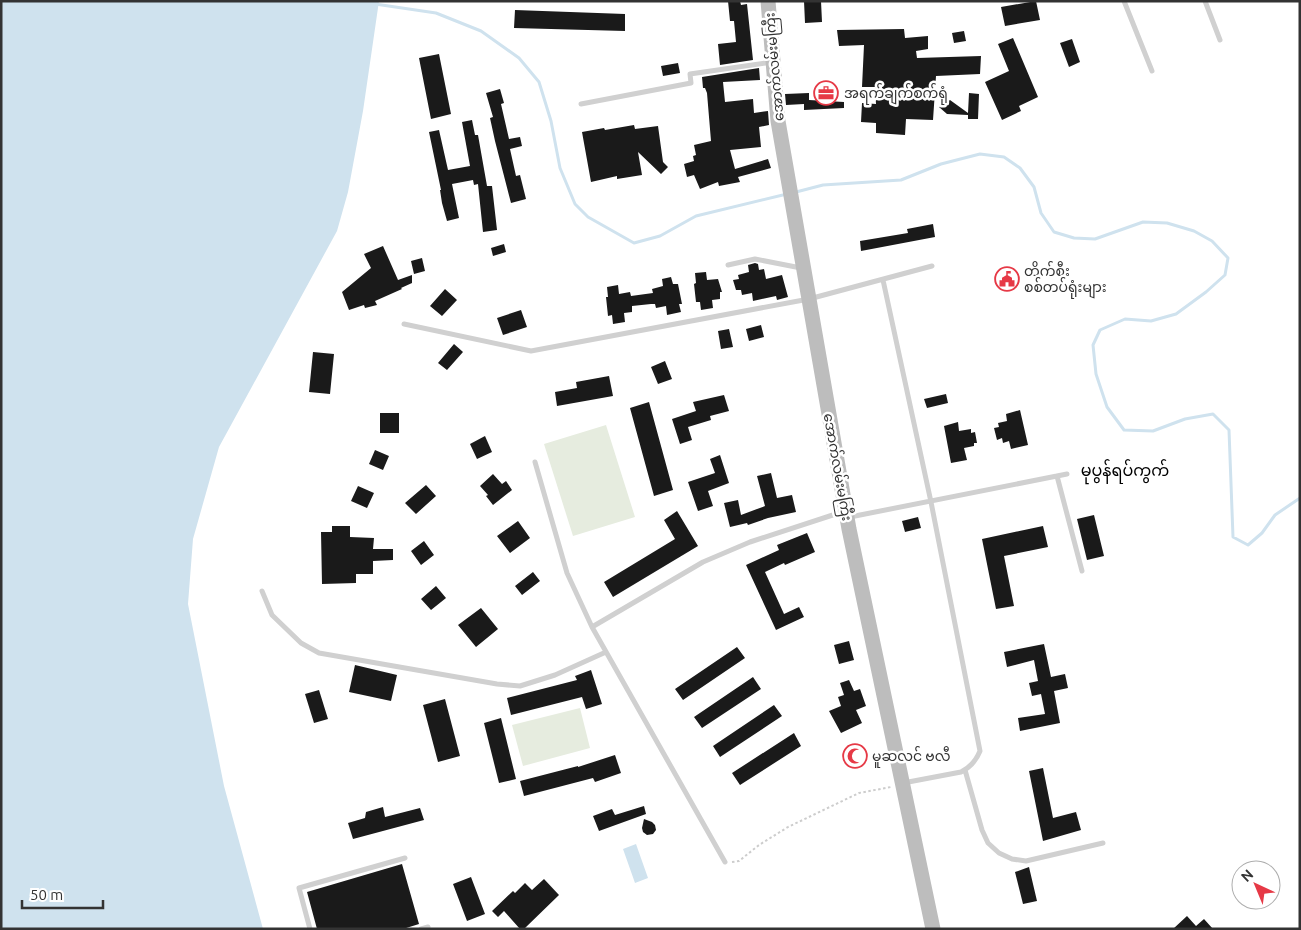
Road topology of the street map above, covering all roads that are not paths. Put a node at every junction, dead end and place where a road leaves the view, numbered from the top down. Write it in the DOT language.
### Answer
graph roads {
  1 [pos="768,1"];
  2 [pos="1124,1"];
  3 [pos="1205,1"];
  4 [pos="1220,40"];
  5 [pos="773,62"];
  6 [pos="1152,71"];
  7 [pos="581,104"];
  8 [pos="728,265"];
  9 [pos="932,266"];
  10 [pos="804,268"];
  11 [pos="883,280"];
  12 [pos="809,299"];
  13 [pos="404,324"];
  14 [pos="535,462"];
  15 [pos="1067,474"];
  16 [pos="1057,476"];
  17 [pos="931,502"];
  18 [pos="846,514"];
  19 [pos="1082,571"];
  20 [pos="262,591"];
  21 [pos="592,627"];
  22 [pos="606,652"];
  23 [pos="965,770"];
  24 [pos="903,784"];
  25 [pos="1103,843"];
  26 [pos="405,858"];
  27 [pos="725,862"];
  28 [pos="428,927"];
  29 [pos="310,929"];
  30 [pos="421,929"];
  31 [pos="933,929"];
  1 -- 5 [label="main road, အောက်လမ်းမကြီး"];
  2 -- 6 [label="lane"];
  3 -- 4 [label="lane"];
  5 -- 7 [label="lane"];
  5 -- 10 [label="main road, အောက်လမ်းမကြီး"];
  8 -- 10 [label="lane"];
  9 -- 11 [label="lane"];
  10 -- 12 [label="main road, အောက်လမ်းမကြီး"];
  11 -- 12 [label="lane"];
  11 -- 17 [label="lane"];
  12 -- 13 [label="lane"];
  12 -- 18 [label="main road, အောက်လမ်းမကြီး"];
  14 -- 21 [label="lane"];
  15 -- 16 [label="lane"];
  16 -- 17 [label="lane"];
  16 -- 19 [label="lane"];
  17 -- 18 [label="lane"];
  17 -- 23 [label="lane"];
  18 -- 21 [label="lane"];
  18 -- 24 [label="main road, အောက်လမ်းမကြီး"];
  20 -- 22 [label="lane"];
  21 -- 22 [label="lane"];
  22 -- 27 [label="lane"];
  23 -- 24 [label="lane"];
  23 -- 25 [label="lane"];
  24 -- 31 [label="main road, အောက်လမ်းမကြီး"];
  26 -- 29 [label="lane"];
  28 -- 30 [label="lane"];
}
